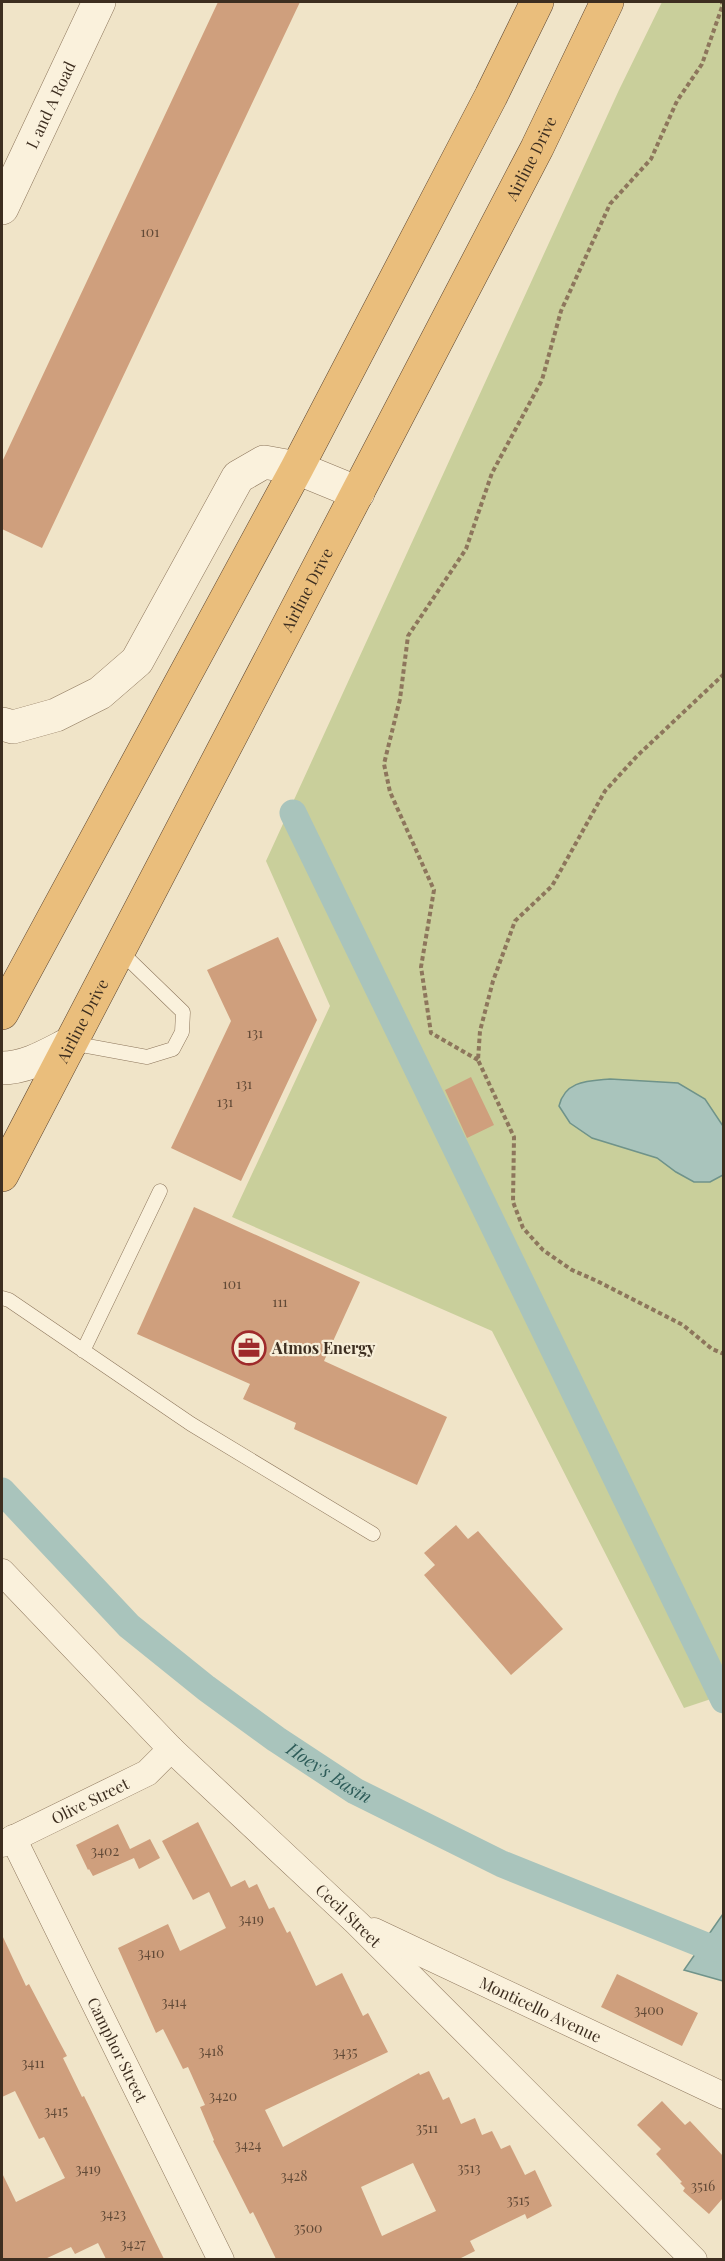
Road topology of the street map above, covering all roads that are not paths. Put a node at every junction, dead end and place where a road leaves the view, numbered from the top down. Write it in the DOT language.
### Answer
graph roads {
  1 [pos="99,2"];
  2 [pos="537,2"];
  3 [pos="607,2"];
  4 [pos="2,208"];
  5 [pos="297,468"];
  6 [pos="358,493"];
  7 [pos="2,724"];
  8 [pos="119,949"];
  9 [pos="2,1013"];
  10 [pos="70,1043"];
  11 [pos="2,1068"];
  12 [pos="2,1175"];
  13 [pos="160,1191"];
  14 [pos="2,1298"];
  15 [pos="83,1352"];
  16 [pos="373,1534"];
  17 [pos="2,1572"];
  18 [pos="171,1749"];
  19 [pos="7,1841"];
  20 [pos="357,1923"];
  21 [pos="723,2096"];
  22 [pos="221,2259"];
  23 [pos="694,2259"];
  1 -- 4 [label="street, L and A Road"];
  2 -- 5 [label="highway"];
  3 -- 6 [label="highway, Airline Drive"];
  5 -- 6 [label="street"];
  5 -- 7 [label="street"];
  5 -- 9 [label="highway"];
  6 -- 8 [label="highway, Airline Drive"];
  8 -- 10 [label="highway, Airline Drive"];
  8 -- 10 [label="lane"];
  10 -- 11 [label="street"];
  10 -- 12 [label="highway, Airline Drive"];
  13 -- 15 [label="lane"];
  14 -- 15 [label="lane"];
  15 -- 16 [label="lane"];
  17 -- 18 [label="street, Cecil Street"];
  18 -- 19 [label="street, Olive Street"];
  18 -- 20 [label="street, Cecil Street"];
  19 -- 22 [label="street, Camphor Street"];
  20 -- 21 [label="street, Monticello Avenue"];
  20 -- 23 [label="street, Cecil Street"];
}
